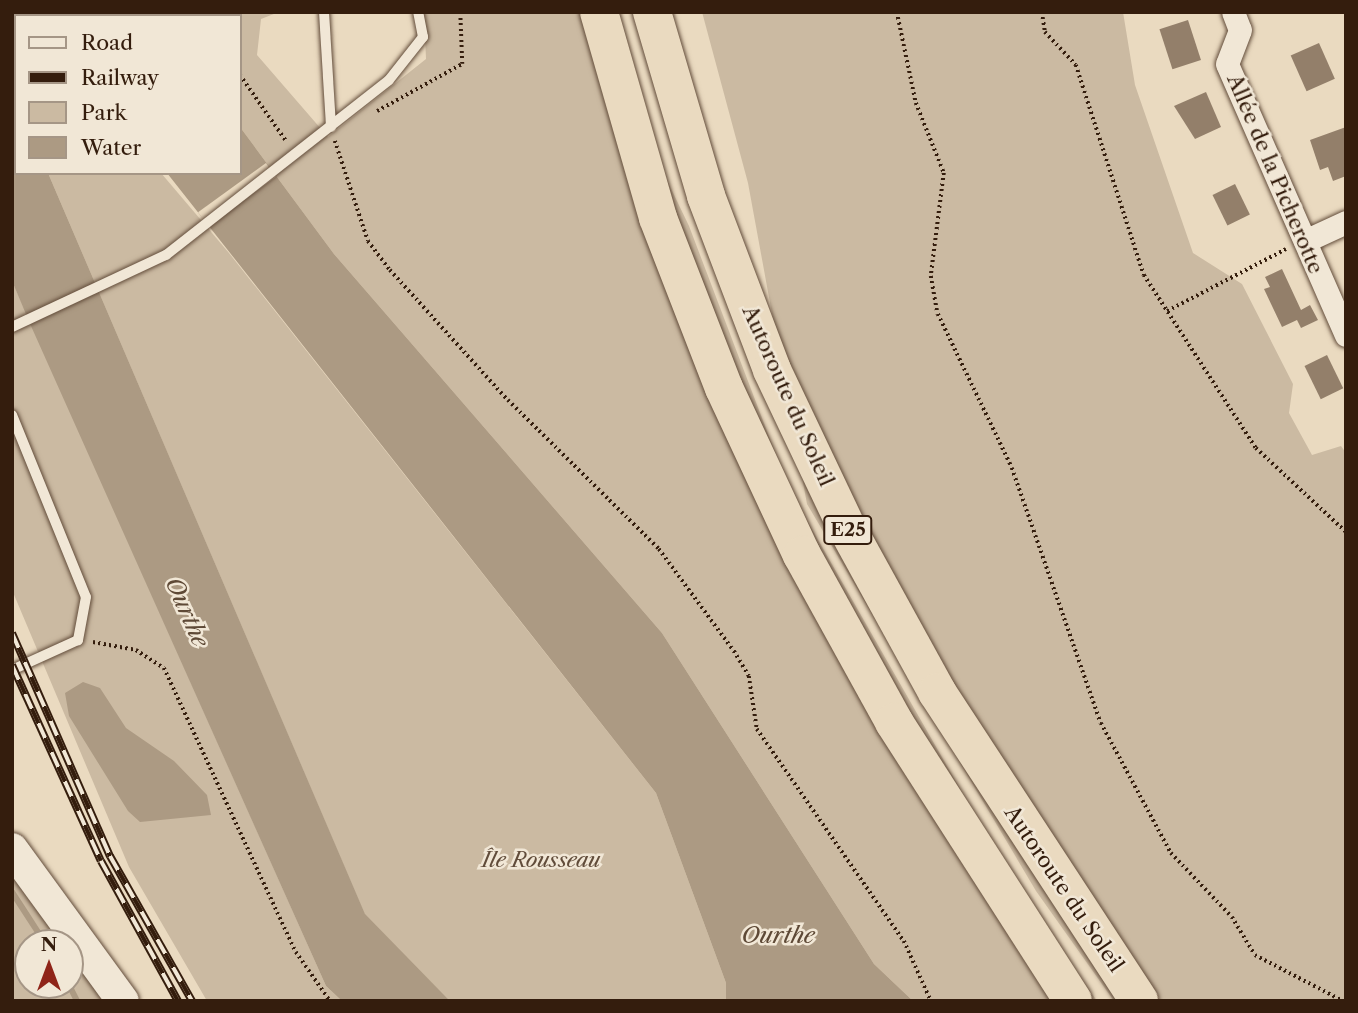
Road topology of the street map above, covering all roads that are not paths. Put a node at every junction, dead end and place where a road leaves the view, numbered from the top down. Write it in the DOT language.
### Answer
graph roads {
  1 [pos="324,12"];
  2 [pos="418,12"];
  3 [pos="599,12"];
  4 [pos="652,12"];
  5 [pos="1233,12"];
  6 [pos="331,128"];
  7 [pos="1346,222"];
  8 [pos="1307,240"];
  9 [pos="12,327"];
  10 [pos="1346,335"];
  11 [pos="12,415"];
  12 [pos="12,670"];
  13 [pos="12,849"];
  14 [pos="123,1001"];
  15 [pos="1073,1001"];
  16 [pos="1139,1001"];
  1 -- 6 [label="lane"];
  2 -- 6 [label="lane"];
  3 -- 15 [label="highway, E25"];
  4 -- 16 [label="highway, Autoroute du Soleil / E25"];
  5 -- 8 [label="street, Allée de la Picherotte"];
  6 -- 9 [label="lane"];
  7 -- 8 [label="street"];
  8 -- 10 [label="street, Allée de la Picherotte"];
  11 -- 12 [label="lane"];
  13 -- 14 [label="main road"];
}
